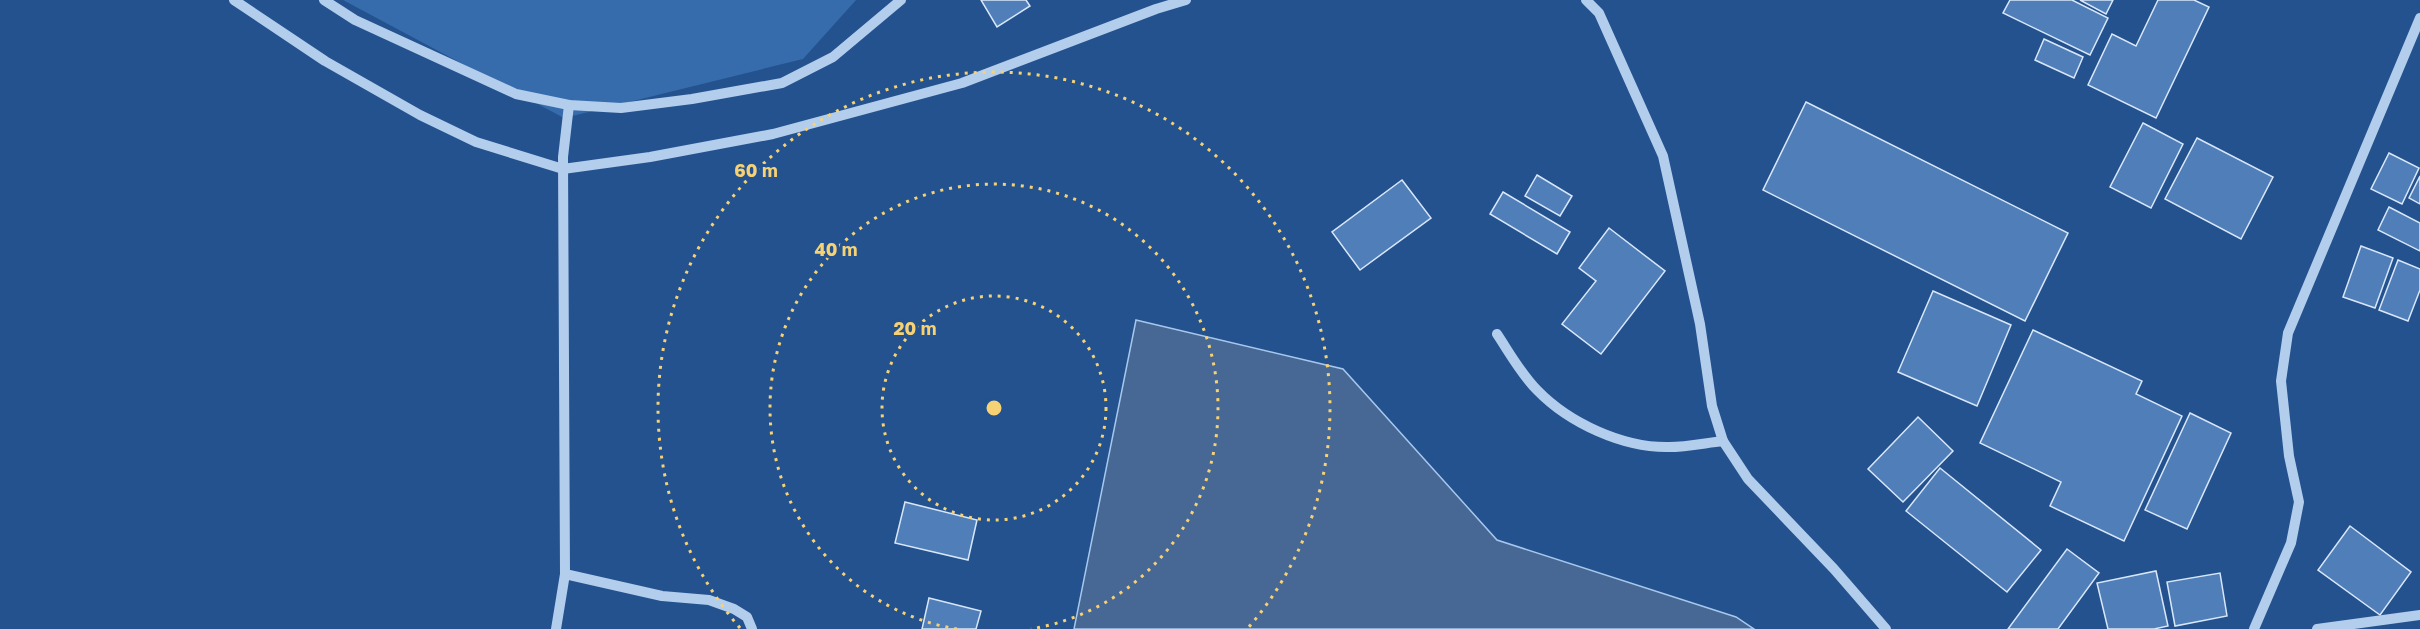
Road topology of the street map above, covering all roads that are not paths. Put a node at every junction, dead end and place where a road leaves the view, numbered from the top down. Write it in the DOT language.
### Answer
graph roads {
  1 [pos="234,0"];
  2 [pos="324,0"];
  3 [pos="901,0"];
  4 [pos="1186,0"];
  5 [pos="1586,0"];
  6 [pos="2420,18"];
  7 [pos="568,108"];
  8 [pos="563,169"];
  9 [pos="1497,334"];
  10 [pos="1723,441"];
  11 [pos="565,574"];
  12 [pos="2420,615"];
  13 [pos="556,629"];
  14 [pos="752,629"];
  15 [pos="1886,629"];
  16 [pos="2254,629"];
  17 [pos="2317,629"];
  1 -- 8 [label="street"];
  2 -- 7 [label="street"];
  3 -- 7 [label="street"];
  4 -- 8 [label="street"];
  5 -- 10 [label="street"];
  6 -- 16 [label="street"];
  7 -- 8 [label="street"];
  8 -- 11 [label="street"];
  9 -- 10 [label="street"];
  10 -- 15 [label="street"];
  11 -- 13 [label="street"];
  11 -- 14 [label="street"];
  12 -- 17 [label="street"];
}
